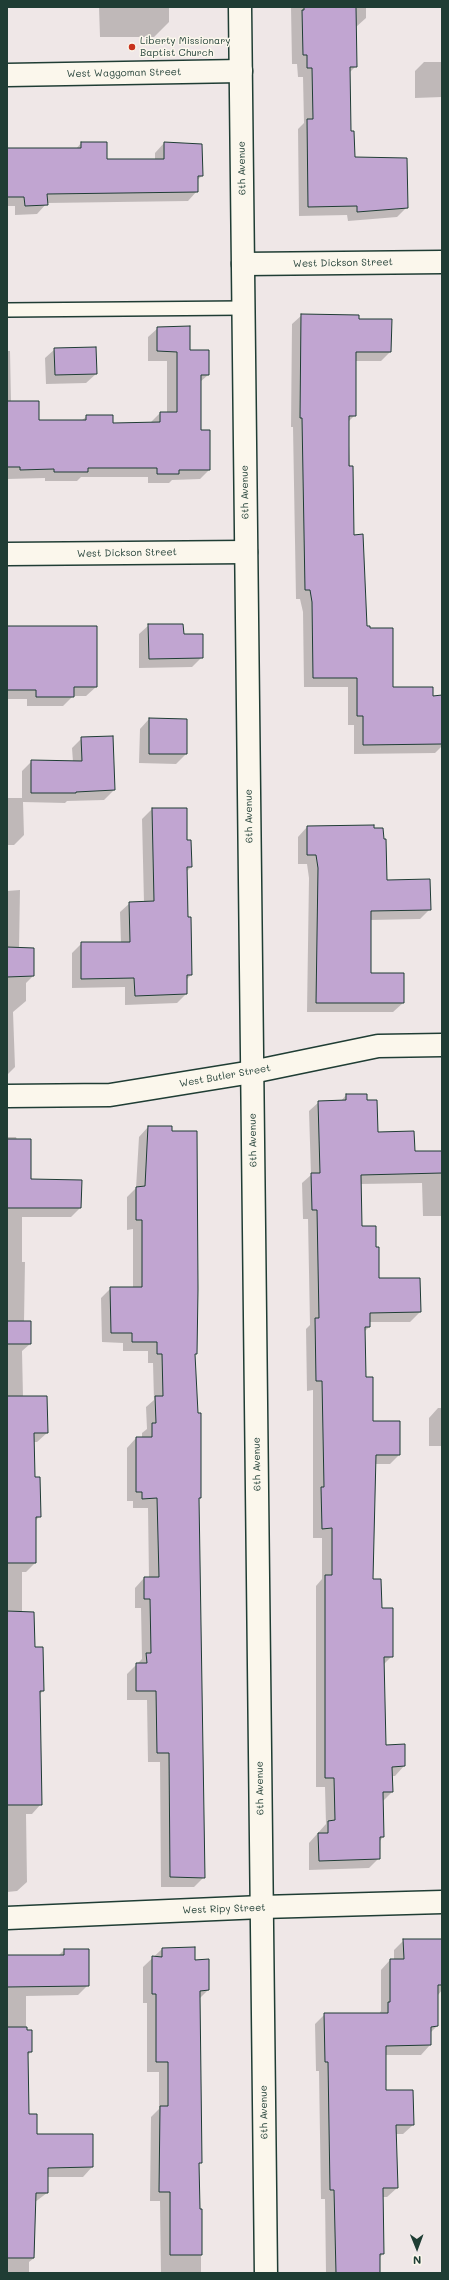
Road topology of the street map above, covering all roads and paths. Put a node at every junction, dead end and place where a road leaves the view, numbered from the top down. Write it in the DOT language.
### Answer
graph roads {
  1 [pos="240,7"];
  2 [pos="240,71"];
  3 [pos="7,75"];
  4 [pos="442,262"];
  5 [pos="243,264"];
  6 [pos="243,308"];
  7 [pos="7,310"];
  8 [pos="246,552"];
  9 [pos="7,554"];
  10 [pos="442,1045"];
  11 [pos="252,1072"];
  12 [pos="7,1096"];
  13 [pos="442,1902"];
  14 [pos="262,1907"];
  15 [pos="7,1918"];
  16 [pos="266,2273"];
  1 -- 2 [label="street, 6th Avenue"];
  2 -- 3 [label="street, West Waggoman Street"];
  2 -- 5 [label="street, 6th Avenue"];
  4 -- 5 [label="street, West Dickson Street"];
  5 -- 6 [label="street, 6th Avenue"];
  6 -- 7 [label="lane"];
  6 -- 8 [label="street, 6th Avenue"];
  8 -- 9 [label="street, West Dickson Street"];
  8 -- 11 [label="street, 6th Avenue"];
  10 -- 11 [label="street, West Butler Street"];
  11 -- 12 [label="street, West Butler Street"];
  11 -- 14 [label="street, 6th Avenue"];
  13 -- 14 [label="street, West Ripy Street"];
  14 -- 15 [label="street, West Ripy Street"];
  14 -- 16 [label="street, 6th Avenue"];
}
